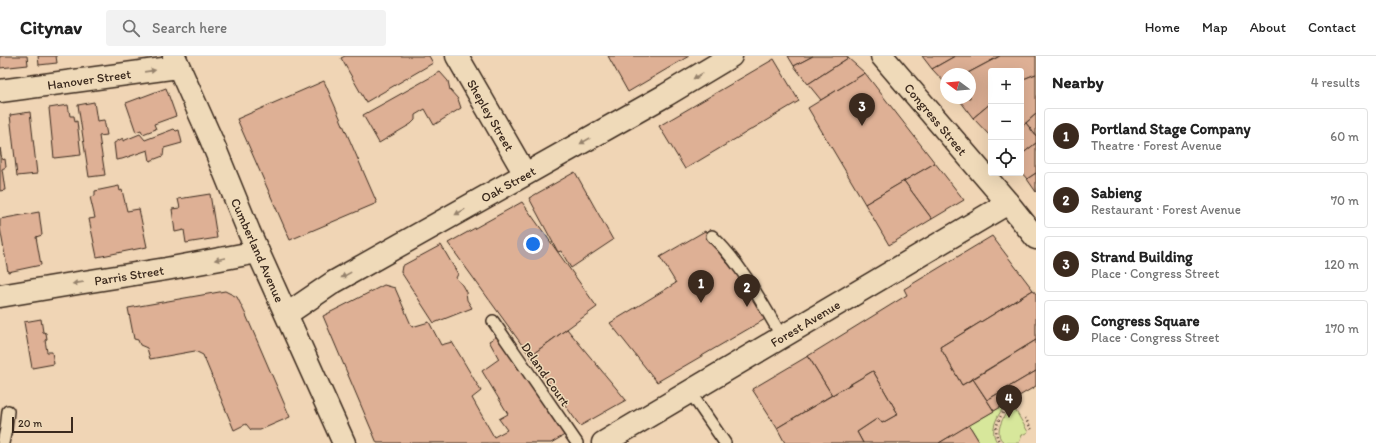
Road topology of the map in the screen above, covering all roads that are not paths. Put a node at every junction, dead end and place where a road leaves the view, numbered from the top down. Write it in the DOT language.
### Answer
graph roads {
  1 [pos="457,56"];
  2 [pos="731,56"];
  3 [pos="882,56"];
  4 [pos="176,62"];
  5 [pos="0,91"];
  6 [pos="525,174"];
  7 [pos="1008,203"];
  8 [pos="712,236"];
  9 [pos="1036,238"];
  10 [pos="258,252"];
  11 [pos="0,296"];
  12 [pos="287,314"];
  13 [pos="493,321"];
  14 [pos="782,337"];
  15 [pos="690,392"];
  16 [pos="8,410"];
  17 [pos="340,442"];
  18 [pos="3,443"];
  19 [pos="577,443"];
  20 [pos="603,443"];
  21 [pos="725,443"];
  1 -- 6 [label="street, Shepley Street"];
  2 -- 6 [label="street, Oak Street, one-way"];
  3 -- 7 [label="street, Congress Street"];
  5 -- 4 [label="street, Hanover Street, one-way"];
  4 -- 10 [label="street, Cumberland Avenue"];
  6 -- 12 [label="street, Oak Street, one-way"];
  7 -- 9 [label="street, Congress Street"];
  7 -- 14 [label="street, Forest Avenue"];
  8 -- 14 [label="lane"];
  10 -- 11 [label="street, Parris Street, one-way"];
  10 -- 12 [label="street, Cumberland Avenue"];
  12 -- 17 [label="street, Cumberland Avenue"];
  13 -- 19 [label="lane, Deland Court"];
  14 -- 15 [label="street, Forest Avenue"];
  15 -- 20 [label="street, Forest Avenue"];
  15 -- 21 [label="lane"];
  16 -- 18 [label="lane"];
}
